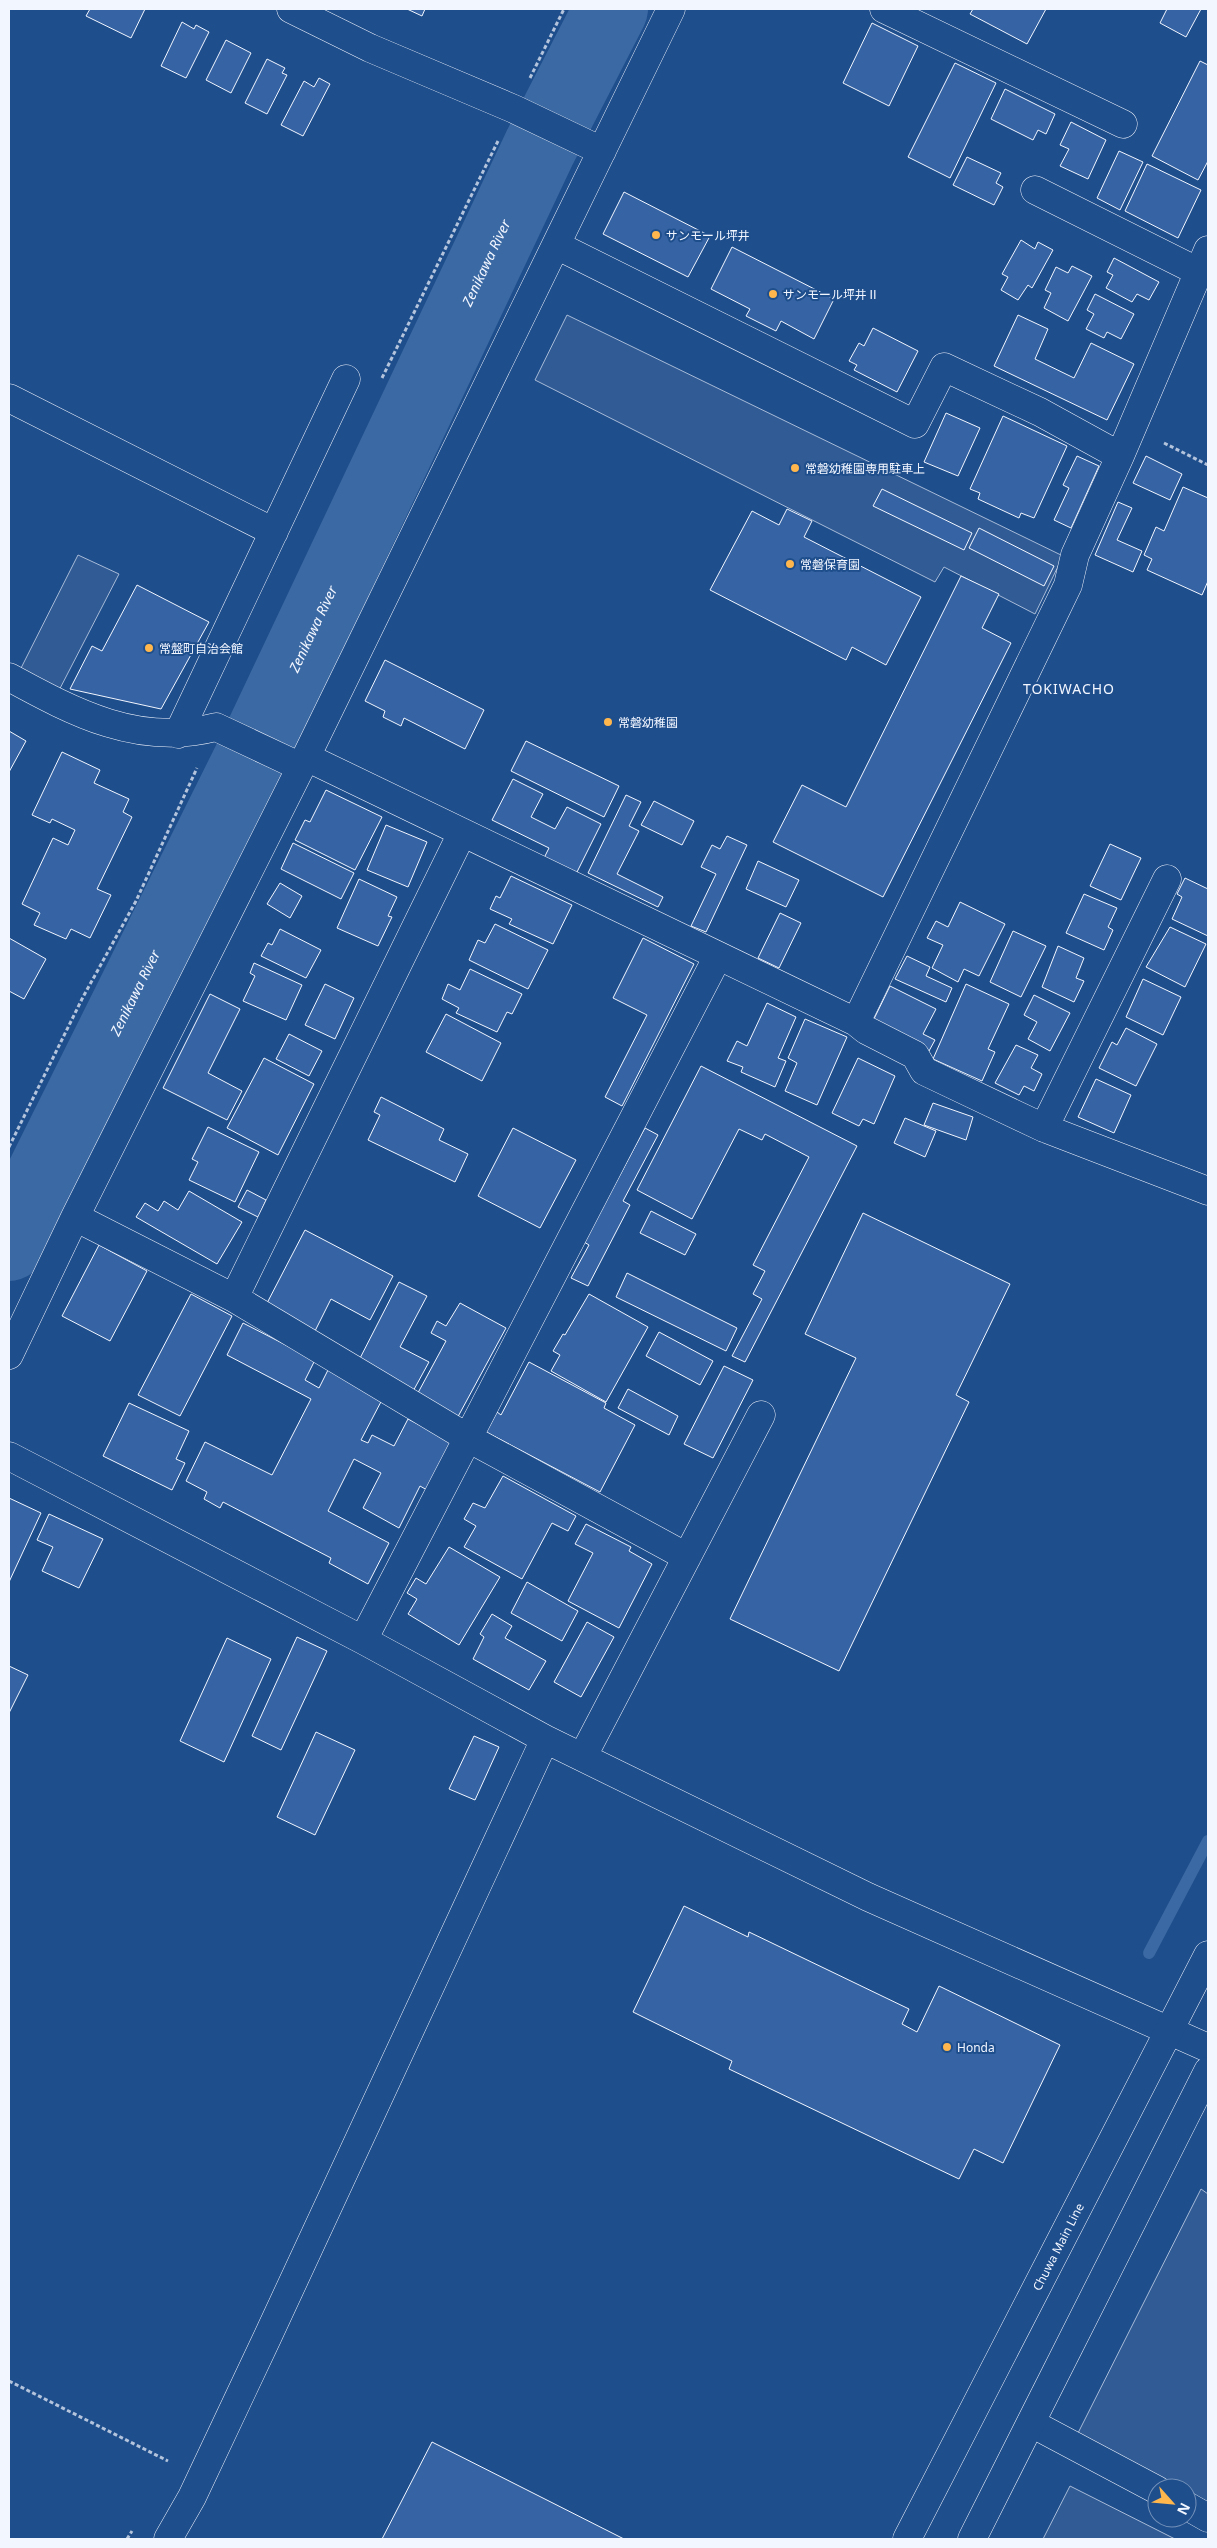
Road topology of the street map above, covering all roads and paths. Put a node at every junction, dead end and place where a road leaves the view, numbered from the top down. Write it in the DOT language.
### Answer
graph roads {
  1 [pos="291,9"];
  2 [pos="564,9"];
  3 [pos="671,9"];
  4 [pos="884,9"];
  5 [pos="518,111"];
  6 [pos="1123,124"];
  7 [pos="591,146"];
  8 [pos="1035,190"];
  9 [pos="556,245"];
  10 [pos="1203,261"];
  11 [pos="346,379"];
  12 [pos="9,398"];
  13 [pos="1131,428"];
  14 [pos="1120,456"];
  15 [pos="1208,465"];
  16 [pos="274,532"];
  17 [pos="9,677"];
  18 [pos="223,729"];
  19 [pos="178,734"];
  20 [pos="297,762"];
  21 [pos="462,833"];
  22 [pos="1167,879"];
  23 [pos="718,956"];
  24 [pos="856,1022"];
  25 [pos="1044,1128"];
  26 [pos="9,1147"];
  27 [pos="1208,1192"];
  28 [pos="75,1217"];
  29 [pos="234,1298"];
  30 [pos="9,1355"];
  31 [pos="761,1415"];
  32 [pos="468,1438"];
  33 [pos="9,1456"];
  34 [pos="687,1557"];
  35 [pos="364,1640"];
  36 [pos="545,1739"];
  37 [pos="583,1756"];
  38 [pos="1208,1955"];
  39 [pos="1169,2031"];
  40 [pos="1208,2048"];
  41 [pos="1208,2071"];
  42 [pos="9,2381"];
  43 [pos="1032,2423"];
  44 [pos="168,2461"];
  45 [pos="1147,2485"];
  46 [pos="1197,2512"];
  47 [pos="1208,2518"];
  48 [pos="168,2539"];
  49 [pos="907,2539"];
  50 [pos="972,2539"];
  1 -- 5 [label="street"];
  2 -- 5 [label="path"];
  3 -- 7 [label="street"];
  4 -- 6 [label="street"];
  5 -- 7 [label="street"];
  7 -- 9 [label="street"];
  8 -- 10 [label="street"];
  9 -- 14 [label="street"];
  9 -- 20 [label="street"];
  10 -- 13 [label="street"];
  11 -- 16 [label="street"];
  12 -- 16 [label="street"];
  13 -- 14 [label="street"];
  13 -- 15 [label="path"];
  14 -- 24 [label="street"];
  16 -- 19 [label="street"];
  17 -- 19 [label="street"];
  18 -- 19 [label="street"];
  18 -- 20 [label="street"];
  18 -- 26 [label="path"];
  20 -- 21 [label="street"];
  20 -- 28 [label="street"];
  21 -- 23 [label="street"];
  21 -- 29 [label="street"];
  22 -- 25 [label="street"];
  23 -- 24 [label="street"];
  23 -- 32 [label="street"];
  24 -- 25 [label="street"];
  25 -- 27 [label="street"];
  28 -- 29 [label="street"];
  28 -- 30 [label="street"];
  29 -- 32 [label="street"];
  31 -- 34 [label="street"];
  32 -- 34 [label="street"];
  32 -- 35 [label="street"];
  33 -- 35 [label="street"];
  34 -- 37 [label="street"];
  35 -- 36 [label="street"];
  36 -- 37 [label="street"];
  36 -- 48 [label="street"];
  37 -- 39 [label="street"];
  38 -- 39 [label="street, Chuwa Main Line"];
  39 -- 40 [label="street"];
  39 -- 49 [label="street, Chuwa Main Line"];
  41 -- 43 [label="street"];
  42 -- 44 [label="path"];
  43 -- 45 [label="street"];
  43 -- 50 [label="street"];
  46 -- 47 [label="street"];
}
